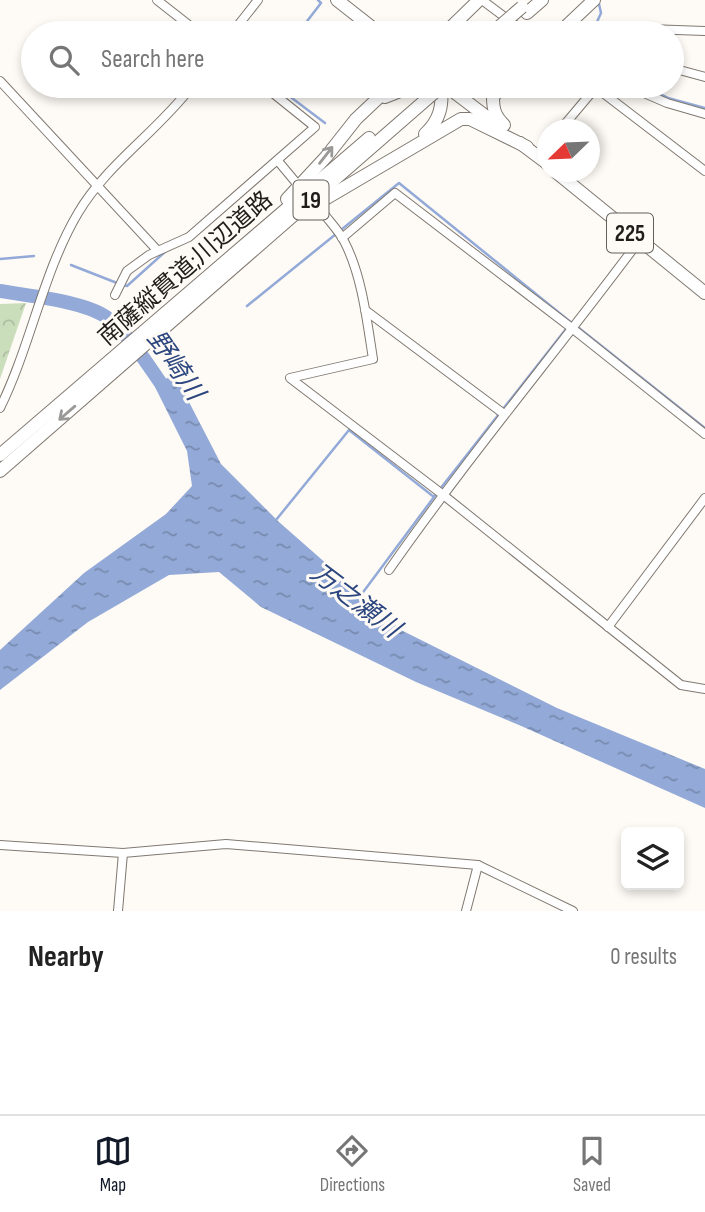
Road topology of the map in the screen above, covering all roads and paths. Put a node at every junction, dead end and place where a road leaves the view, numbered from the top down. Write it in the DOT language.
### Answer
graph roads {
  1 [pos="157,0"];
  2 [pos="258,0"];
  3 [pos="337,0"];
  4 [pos="542,0"];
  5 [pos="594,0"];
  6 [pos="483,1"];
  7 [pos="526,7"];
  8 [pos="350,11"];
  9 [pos="184,21"];
  10 [pos="241,21"];
  11 [pos="360,21"];
  12 [pos="363,21"];
  13 [pos="367,21"];
  14 [pos="460,21"];
  15 [pos="508,21"];
  16 [pos="510,21"];
  17 [pos="514,21"];
  18 [pos="572,21"];
  19 [pos="684,30"];
  20 [pos="705,31"];
  21 [pos="684,71"];
  22 [pos="705,77"];
  23 [pos="0,81"];
  24 [pos="182,98"];
  25 [pos="279,98"];
  26 [pos="379,98"];
  27 [pos="383,98"];
  28 [pos="414,98"];
  29 [pos="442,98"];
  30 [pos="460,98"];
  31 [pos="493,98"];
  32 [pos="586,98"];
  33 [pos="611,98"];
  34 [pos="656,98"];
  35 [pos="375,102"];
  36 [pos="705,114"];
  37 [pos="569,119"];
  38 [pos="527,147"];
  39 [pos="537,155"];
  40 [pos="398,156"];
  41 [pos="278,160"];
  42 [pos="705,171"];
  43 [pos="568,182"];
  44 [pos="96,185"];
  45 [pos="298,185"];
  46 [pos="324,214"];
  47 [pos="342,238"];
  48 [pos="639,241"];
  49 [pos="158,250"];
  50 [pos="705,293"];
  51 [pos="115,295"];
  52 [pos="193,296"];
  53 [pos="365,310"];
  54 [pos="573,329"];
  55 [pos="115,364"];
  56 [pos="0,408"];
  57 [pos="502,412"];
  58 [pos="705,434"];
  59 [pos="0,455"];
  60 [pos="0,471"];
  61 [pos="442,495"];
  62 [pos="705,498"];
  63 [pos="389,570"];
  64 [pos="608,627"];
  65 [pos="705,689"];
  66 [pos="0,845"];
  67 [pos="123,853"];
  68 [pos="478,864"];
  69 [pos="118,911"];
  70 [pos="466,911"];
  71 [pos="573,911"];
  1 -- 9 [label="street"];
  2 -- 10 [label="street"];
  3 -- 8 [label="highway"];
  4 -- 7 [label="highway"];
  5 -- 18 [label="highway"];
  6 -- 14 [label="highway"];
  6 -- 16 [label="street"];
  7 -- 15 [label="highway, bridge"];
  7 -- 17 [label="highway"];
  8 -- 11 [label="highway"];
  8 -- 12 [label="highway"];
  8 -- 13 [label="highway"];
  19 -- 20 [label="street"];
  21 -- 22 [label="street"];
  23 -- 44 [label="street"];
  24 -- 44 [label="street"];
  25 -- 41 [label="street"];
  26 -- 35 [label="highway, 19"];
  27 -- 35 [label="highway, 19"];
  28 -- 52 [label="highway, 南薩縦貫道;川辺道路 / 19"];
  29 -- 40 [label="highway, 19"];
  30 -- 38 [label="highway"];
  31 -- 38 [label="highway"];
  32 -- 37 [label="street"];
  33 -- 42 [label="street"];
  34 -- 36 [label="street"];
  52 -- 35 [label="highway, 19, one-way"];
  38 -- 39 [label="highway"];
  38 -- 40 [label="highway, 19"];
  40 -- 52 [label="highway, 19"];
  41 -- 45 [label="street"];
  41 -- 49 [label="street"];
  43 -- 48 [label="highway, 225"];
  44 -- 49 [label="street"];
  44 -- 56 [label="street"];
  46 -- 47 [label="street"];
  47 -- 53 [label="street"];
  47 -- 54 [label="street"];
  48 -- 50 [label="highway, 225"];
  48 -- 54 [label="street"];
  49 -- 51 [label="street"];
  52 -- 55 [label="highway, 南薩縦貫道;川辺道路 / 19"];
  53 -- 57 [label="street"];
  53 -- 61 [label="street"];
  54 -- 57 [label="street"];
  54 -- 58 [label="street"];
  55 -- 59 [label="highway, 南薩縦貫道;川辺道路 / 19"];
  55 -- 60 [label="highway, 南薩縦貫道;川辺道路 / 19, one-way"];
  57 -- 61 [label="street"];
  61 -- 63 [label="street"];
  61 -- 64 [label="street"];
  62 -- 64 [label="street"];
  64 -- 65 [label="street"];
  66 -- 67 [label="street"];
  67 -- 68 [label="street"];
  67 -- 69 [label="street"];
  68 -- 70 [label="street"];
  68 -- 71 [label="street"];
}
